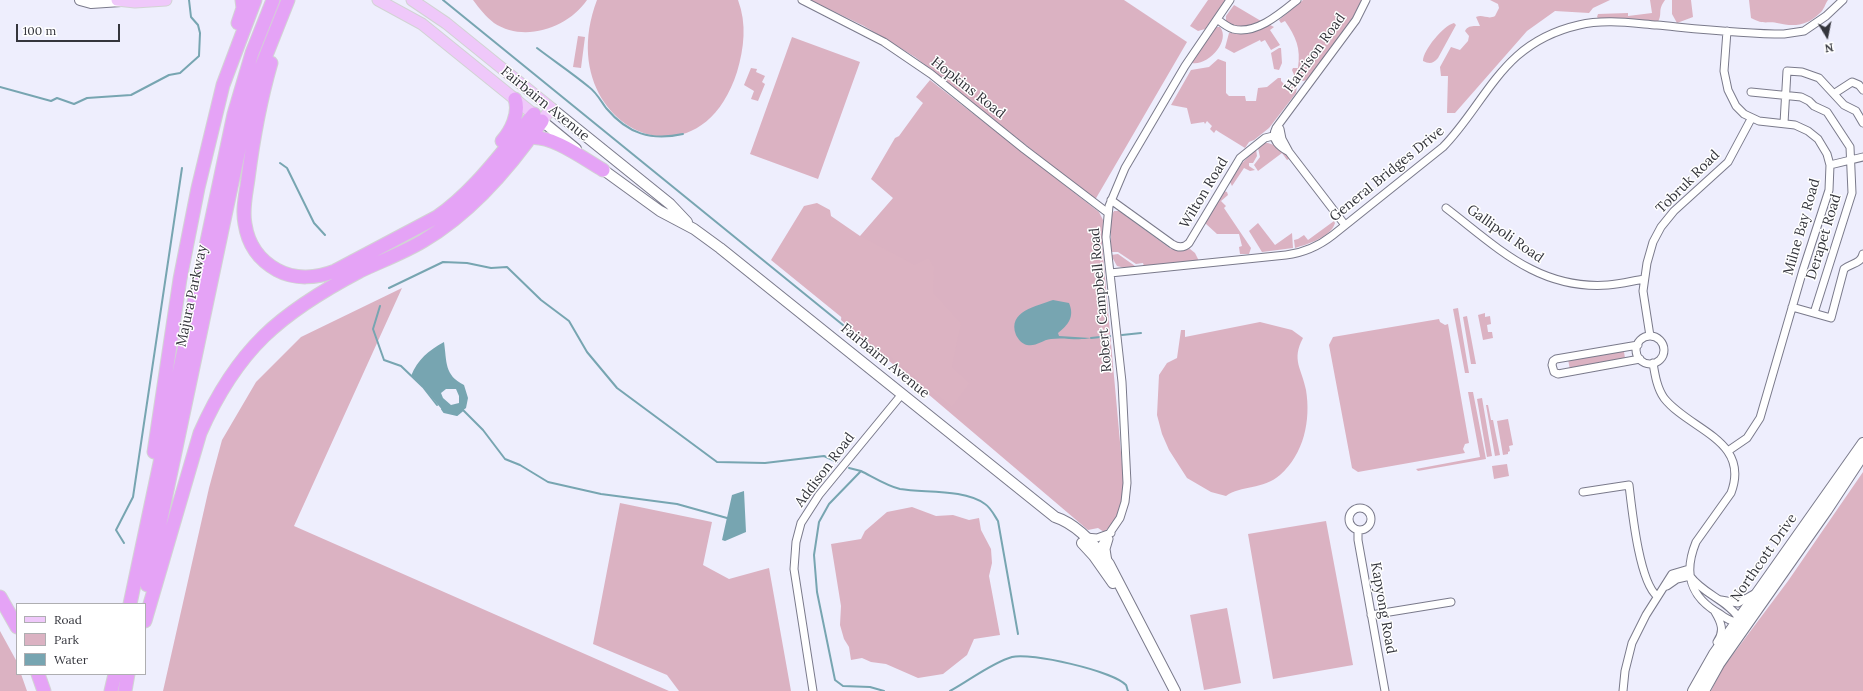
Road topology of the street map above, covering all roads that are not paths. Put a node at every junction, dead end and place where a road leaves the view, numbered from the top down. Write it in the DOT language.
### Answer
graph roads {
  1 [pos="80,0"];
  2 [pos="119,0"];
  3 [pos="166,0"];
  4 [pos="242,0"];
  5 [pos="255,0"];
  6 [pos="273,0"];
  7 [pos="289,0"];
  8 [pos="378,0"];
  9 [pos="412,0"];
  10 [pos="802,0"];
  11 [pos="1230,0"];
  12 [pos="1297,0"];
  13 [pos="1366,0"];
  14 [pos="1844,0"];
  15 [pos="1217,19"];
  16 [pos="1727,31"];
  17 [pos="223,85"];
  18 [pos="1863,90"];
  19 [pos="1751,92"];
  20 [pos="1835,94"];
  21 [pos="1786,95"];
  22 [pos="515,99"];
  23 [pos="547,106"];
  24 [pos="538,117"];
  25 [pos="1751,119"];
  26 [pos="1784,123"];
  27 [pos="1863,123"];
  28 [pos="1277,134"];
  29 [pos="529,138"];
  30 [pos="1863,157"];
  31 [pos="1849,160"];
  32 [pos="1830,165"];
  33 [pos="603,170"];
  34 [pos="1111,200"];
  35 [pos="453,206"];
  36 [pos="1446,208"];
  37 [pos="1108,212"];
  38 [pos="1345,225"];
  39 [pos="694,229"];
  40 [pos="1863,254"];
  41 [pos="1110,273"];
  42 [pos="1644,279"];
  43 [pos="1792,307"];
  44 [pos="1814,313"];
  45 [pos="1650,336"];
  46 [pos="1638,345"];
  47 [pos="1640,359"];
  48 [pos="1653,363"];
  49 [pos="902,394"];
  50 [pos="1863,443"];
  51 [pos="1728,451"];
  52 [pos="1863,455"];
  53 [pos="1583,492"];
  54 [pos="152,496"];
  55 [pos="1056,517"];
  56 [pos="1358,530"];
  57 [pos="1111,533"];
  58 [pos="1085,537"];
  59 [pos="1096,553"];
  60 [pos="1109,564"];
  61 [pos="1690,572"];
  62 [pos="1758,591"];
  63 [pos="1657,596"];
  64 [pos="0,597"];
  65 [pos="1715,598"];
  66 [pos="1451,602"];
  67 [pos="130,603"];
  68 [pos="142,603"];
  69 [pos="1762,603"];
  70 [pos="1714,612"];
  71 [pos="1372,615"];
  72 [pos="1135,616"];
  73 [pos="146,618"];
  74 [pos="1739,620"];
  75 [pos="16,625"];
  76 [pos="1739,635"];
  77 [pos="38,675"];
  78 [pos="115,675"];
  79 [pos="128,675"];
  80 [pos="44,691"];
  81 [pos="111,691"];
  82 [pos="125,691"];
  83 [pos="813,691"];
  84 [pos="1175,691"];
  85 [pos="1385,691"];
  86 [pos="1623,691"];
  87 [pos="1689,691"];
  88 [pos="1693,691"];
  89 [pos="1704,691"];
  1 -- 2 [label="main road"];
  2 -- 3 [label="main road"];
  4 -- 17 [label="highway"];
  5 -- 17 [label="highway"];
  6 -- 54 [label="highway, Majura Parkway"];
  7 -- 35 [label="highway"];
  7 -- 68 [label="highway, Majura Parkway"];
  8 -- 22 [label="main road, Fairbairn Avenue"];
  9 -- 23 [label="main road, Fairbairn Avenue"];
  10 -- 37 [label="street, Hopkins Road"];
  11 -- 15 [label="street, Robert Campbell Road"];
  12 -- 15 [label="street"];
  13 -- 28 [label="street, Harrison Road"];
  14 -- 16 [label="street, General Bridges Drive"];
  15 -- 34 [label="street, Robert Campbell Road"];
  16 -- 25 [label="street, Milne Bay Road"];
  16 -- 38 [label="street, General Bridges Drive"];
  17 -- 54 [label="highway"];
  18 -- 20 [label="street"];
  19 -- 21 [label="street, Derapet Road"];
  20 -- 21 [label="street"];
  20 -- 27 [label="street"];
  21 -- 26 [label="street"];
  21 -- 31 [label="street, Derapet Road"];
  22 -- 24 [label="main road, Fairbairn Avenue"];
  22 -- 35 [label="highway"];
  23 -- 24 [label="main road"];
  23 -- 39 [label="main road, Fairbairn Avenue"];
  24 -- 29 [label="highway"];
  24 -- 33 [label="main road, Fairbairn Avenue"];
  24 -- 35 [label="highway"];
  25 -- 26 [label="street, Milne Bay Road"];
  25 -- 42 [label="street, Tobruk Road"];
  26 -- 32 [label="street, Milne Bay Road"];
  28 -- 34 [label="street, Wilton Road"];
  28 -- 38 [label="street"];
  29 -- 33 [label="highway"];
  29 -- 73 [label="highway"];
  30 -- 31 [label="street"];
  31 -- 32 [label="street"];
  31 -- 44 [label="street, Derapet Road"];
  32 -- 43 [label="street, Milne Bay Road"];
  33 -- 39 [label="main road, Fairbairn Avenue"];
  34 -- 37 [label="street, Robert Campbell Road"];
  36 -- 42 [label="street, Gallipoli Road"];
  37 -- 41 [label="street, Robert Campbell Road"];
  38 -- 41 [label="street, General Bridges Drive"];
  39 -- 49 [label="main road, Fairbairn Avenue"];
  40 -- 44 [label="street"];
  41 -- 57 [label="street, Robert Campbell Road"];
  42 -- 45 [label="street, Tobruk Road"];
  43 -- 44 [label="street"];
  43 -- 51 [label="street, Milne Bay Road"];
  45 -- 46 [label="street"];
  45 -- 48 [label="street"];
  46 -- 47 [label="street"];
  46 -- 47 [label="street"];
  47 -- 48 [label="street"];
  48 -- 51 [label="street"];
  49 -- 55 [label="main road, Fairbairn Avenue"];
  49 -- 83 [label="street, Addison Road"];
  50 -- 62 [label="main road, Northcott Drive"];
  51 -- 61 [label="street"];
  52 -- 69 [label="main road, Northcott Drive"];
  53 -- 63 [label="street"];
  54 -- 67 [label="highway, Majura Parkway"];
  55 -- 58 [label="main road, Fairbairn Avenue"];
  55 -- 59 [label="main road, Fairbairn Avenue"];
  56 -- 71 [label="street, Kapyong Road"];
  57 -- 58 [label="street"];
  57 -- 59 [label="street, Robert Campbell Road"];
  57 -- 60 [label="street, Robert Campbell Road"];
  58 -- 59 [label="main road, Fairbairn Avenue"];
  59 -- 60 [label="main road, Fairbairn Avenue"];
  59 -- 72 [label="main road, Fairbairn Avenue"];
  60 -- 72 [label="main road, Fairbairn Avenue"];
  61 -- 63 [label="street"];
  61 -- 65 [label="street"];
  61 -- 70 [label="street"];
  62 -- 65 [label="street"];
  62 -- 74 [label="main road, Northcott Drive"];
  63 -- 86 [label="street"];
  64 -- 75 [label="highway"];
  65 -- 74 [label="street"];
  66 -- 71 [label="street"];
  69 -- 74 [label="main road"];
  69 -- 76 [label="main road, Northcott Drive"];
  70 -- 74 [label="street"];
  70 -- 87 [label="street"];
  71 -- 85 [label="street, Kapyong Road"];
  72 -- 84 [label="main road, Fairbairn Avenue"];
  74 -- 76 [label="main road"];
  74 -- 88 [label="main road, Northcott Drive"];
  76 -- 89 [label="main road, Northcott Drive"];
  77 -- 80 [label="highway"];
  78 -- 81 [label="highway"];
  79 -- 82 [label="highway"];
}
